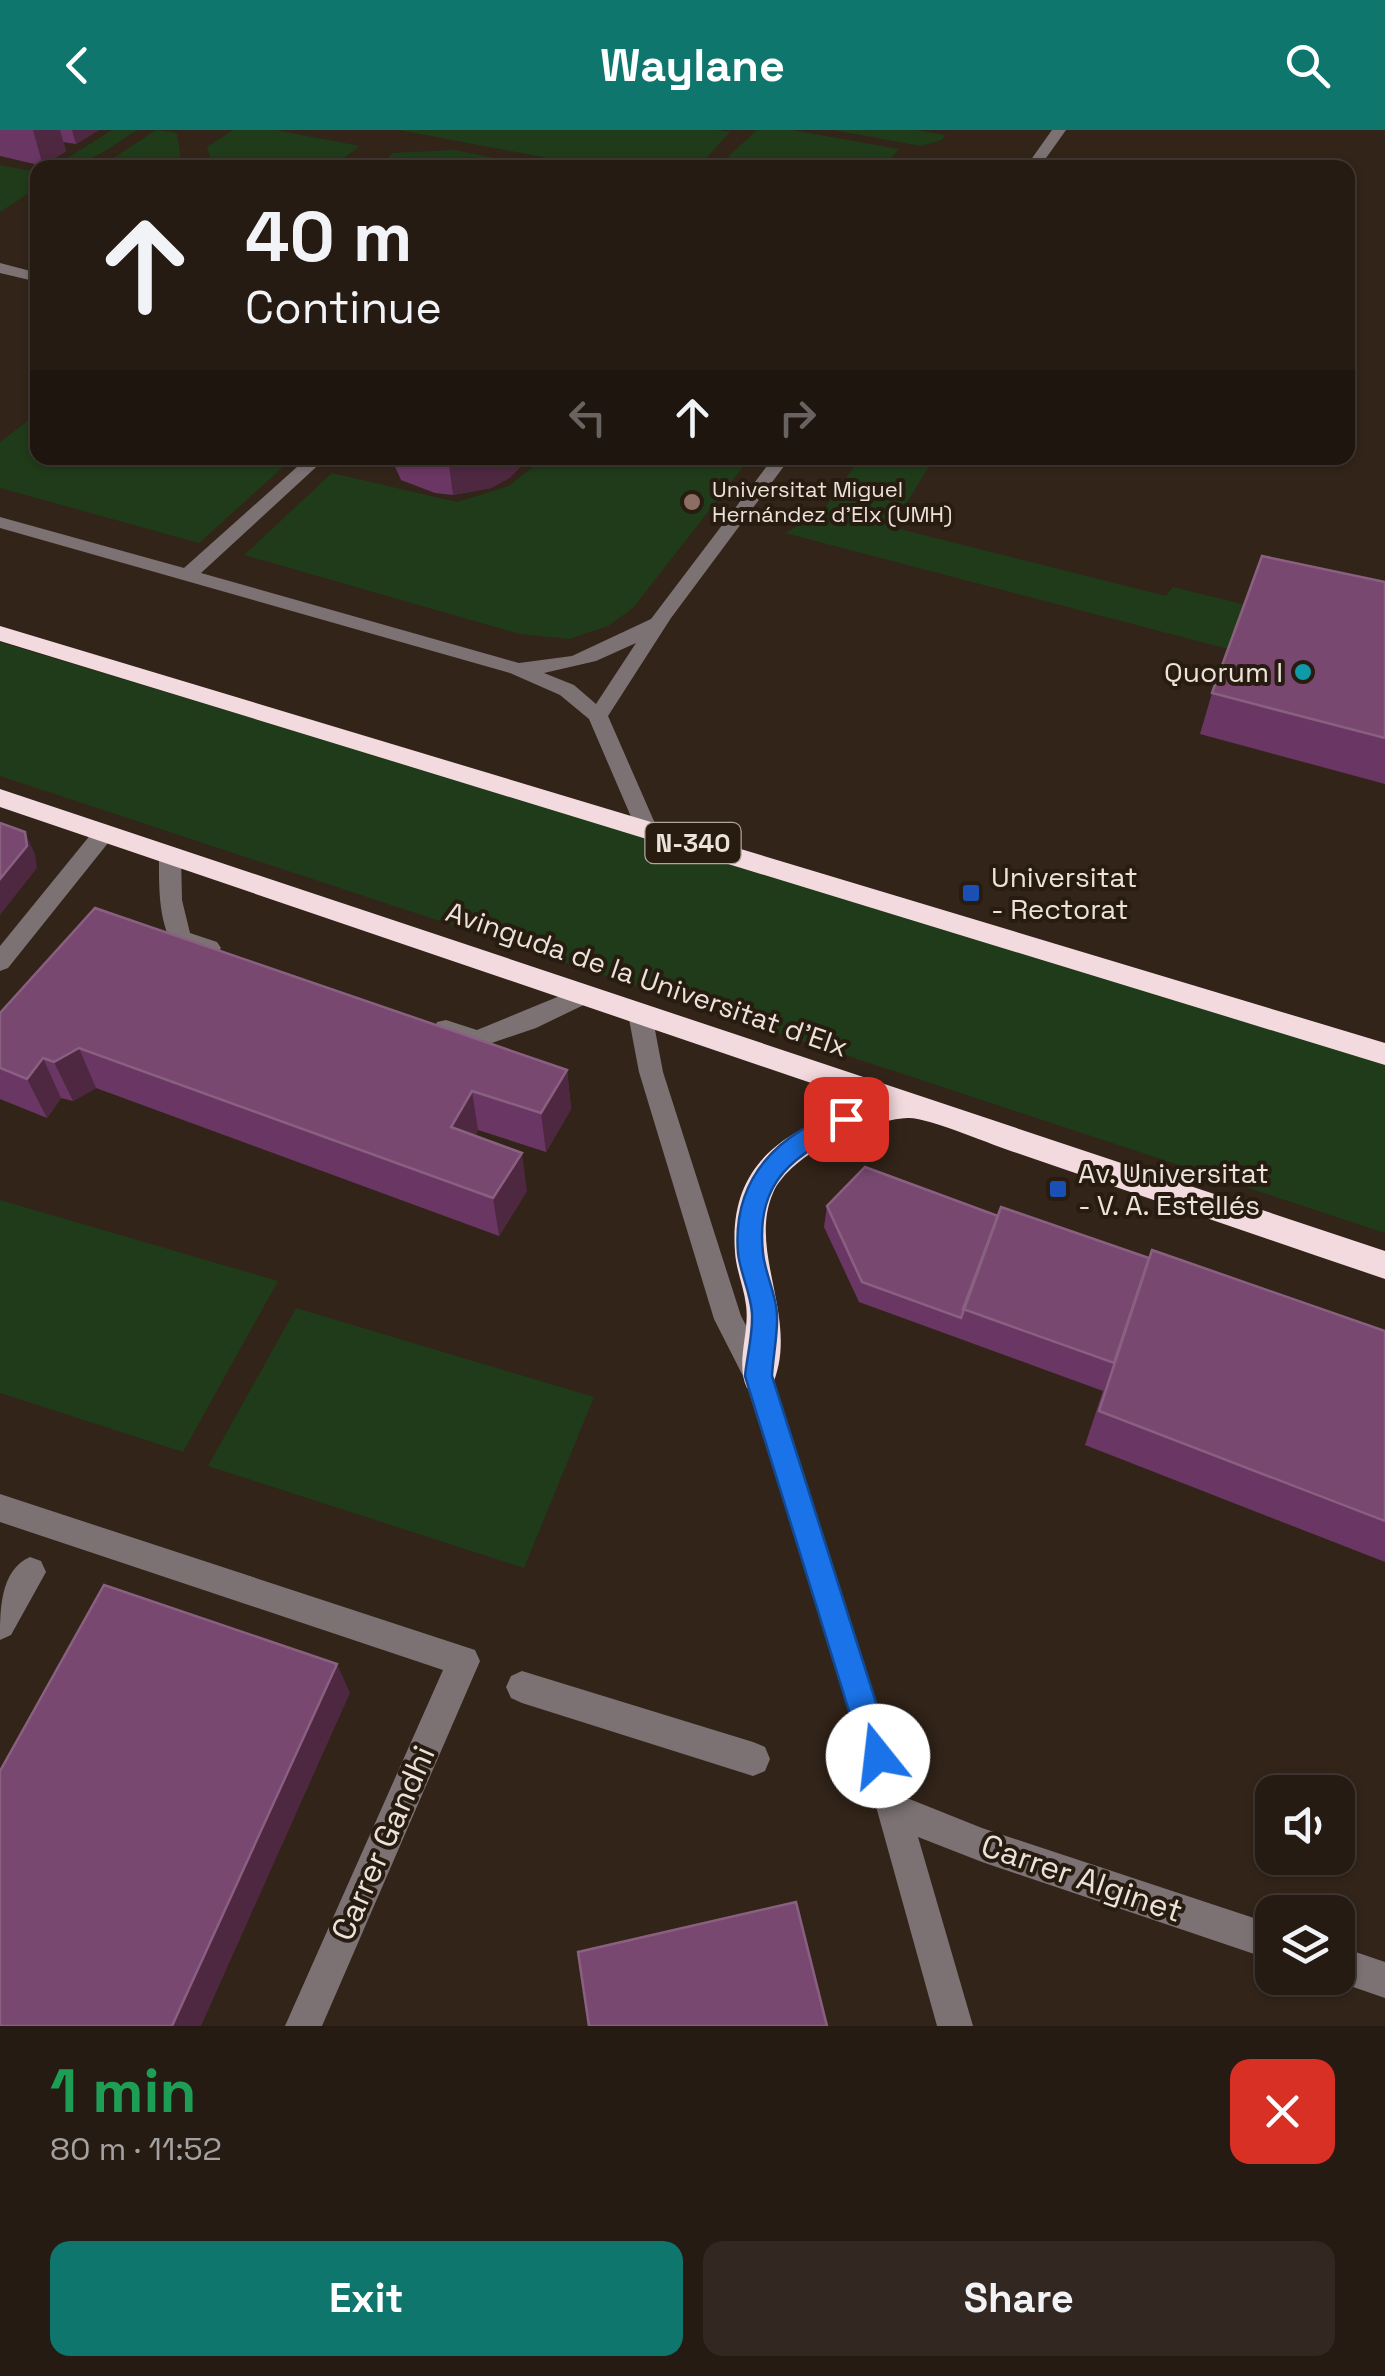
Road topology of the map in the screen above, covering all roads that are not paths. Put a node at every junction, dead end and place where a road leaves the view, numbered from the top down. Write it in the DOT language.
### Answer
graph roads {
  1 [pos="1059,130"];
  2 [pos="1073,130"];
  3 [pos="1038,160"];
  4 [pos="1053,160"];
  5 [pos="0,268"];
  6 [pos="30,276"];
  7 [pos="310,465"];
  8 [pos="777,465"];
  9 [pos="0,522"];
  10 [pos="187,576"];
  11 [pos="662,616"];
  12 [pos="0,633"];
  13 [pos="517,669"];
  14 [pos="598,716"];
  15 [pos="0,798"];
  16 [pos="646,828"];
  17 [pos="104,833"];
  18 [pos="170,856"];
  19 [pos="236,957"];
  20 [pos="0,962"];
  21 [pos="584,995"];
  22 [pos="640,1014"];
  23 [pos="421,1020"];
  24 [pos="1385,1054"];
  25 [pos="912,1105"];
  26 [pos="1385,1264"];
  27 [pos="758,1376"];
  28 [pos="0,1508"];
  29 [pos="30,1572"];
  30 [pos="0,1624"];
  31 [pos="522,1687"];
  32 [pos="753,1760"];
  33 [pos="894,1810"];
  34 [pos="1255,1936"];
  35 [pos="1355,1970"];
  36 [pos="1385,1980"];
  37 [pos="303,2026"];
  38 [pos="955,2026"];
  1 -- 3 [label="street"];
  2 -- 4 [label="street"];
  5 -- 6 [label="street"];
  7 -- 10 [label="street"];
  8 -- 11 [label="street"];
  9 -- 10 [label="street"];
  10 -- 13 [label="street"];
  11 -- 13 [label="street"];
  11 -- 14 [label="street"];
  12 -- 16 [label="highway, N-340"];
  13 -- 14 [label="street"];
  14 -- 16 [label="street"];
  15 -- 17 [label="highway, Avinguda de la Universitat d'Elx"];
  16 -- 24 [label="highway, N-340"];
  17 -- 18 [label="highway, Avinguda de la Universitat d'Elx"];
  17 -- 20 [label="street"];
  18 -- 19 [label="street"];
  18 -- 21 [label="highway, Avinguda de la Universitat d'Elx"];
  21 -- 22 [label="highway, Avinguda de la Universitat d'Elx"];
  21 -- 23 [label="street"];
  22 -- 25 [label="highway, Avinguda de la Universitat d'Elx"];
  22 -- 27 [label="street"];
  25 -- 26 [label="highway, Avinguda de la Universitat d'Elx"];
  25 -- 27 [label="highway"];
  27 -- 33 [label="street"];
  28 -- 37 [label="street, Carrer Gandhi"];
  29 -- 30 [label="street"];
  31 -- 32 [label="street"];
  33 -- 34 [label="street, Carrer Alginet"];
  33 -- 38 [label="street"];
  35 -- 36 [label="street"];
}
